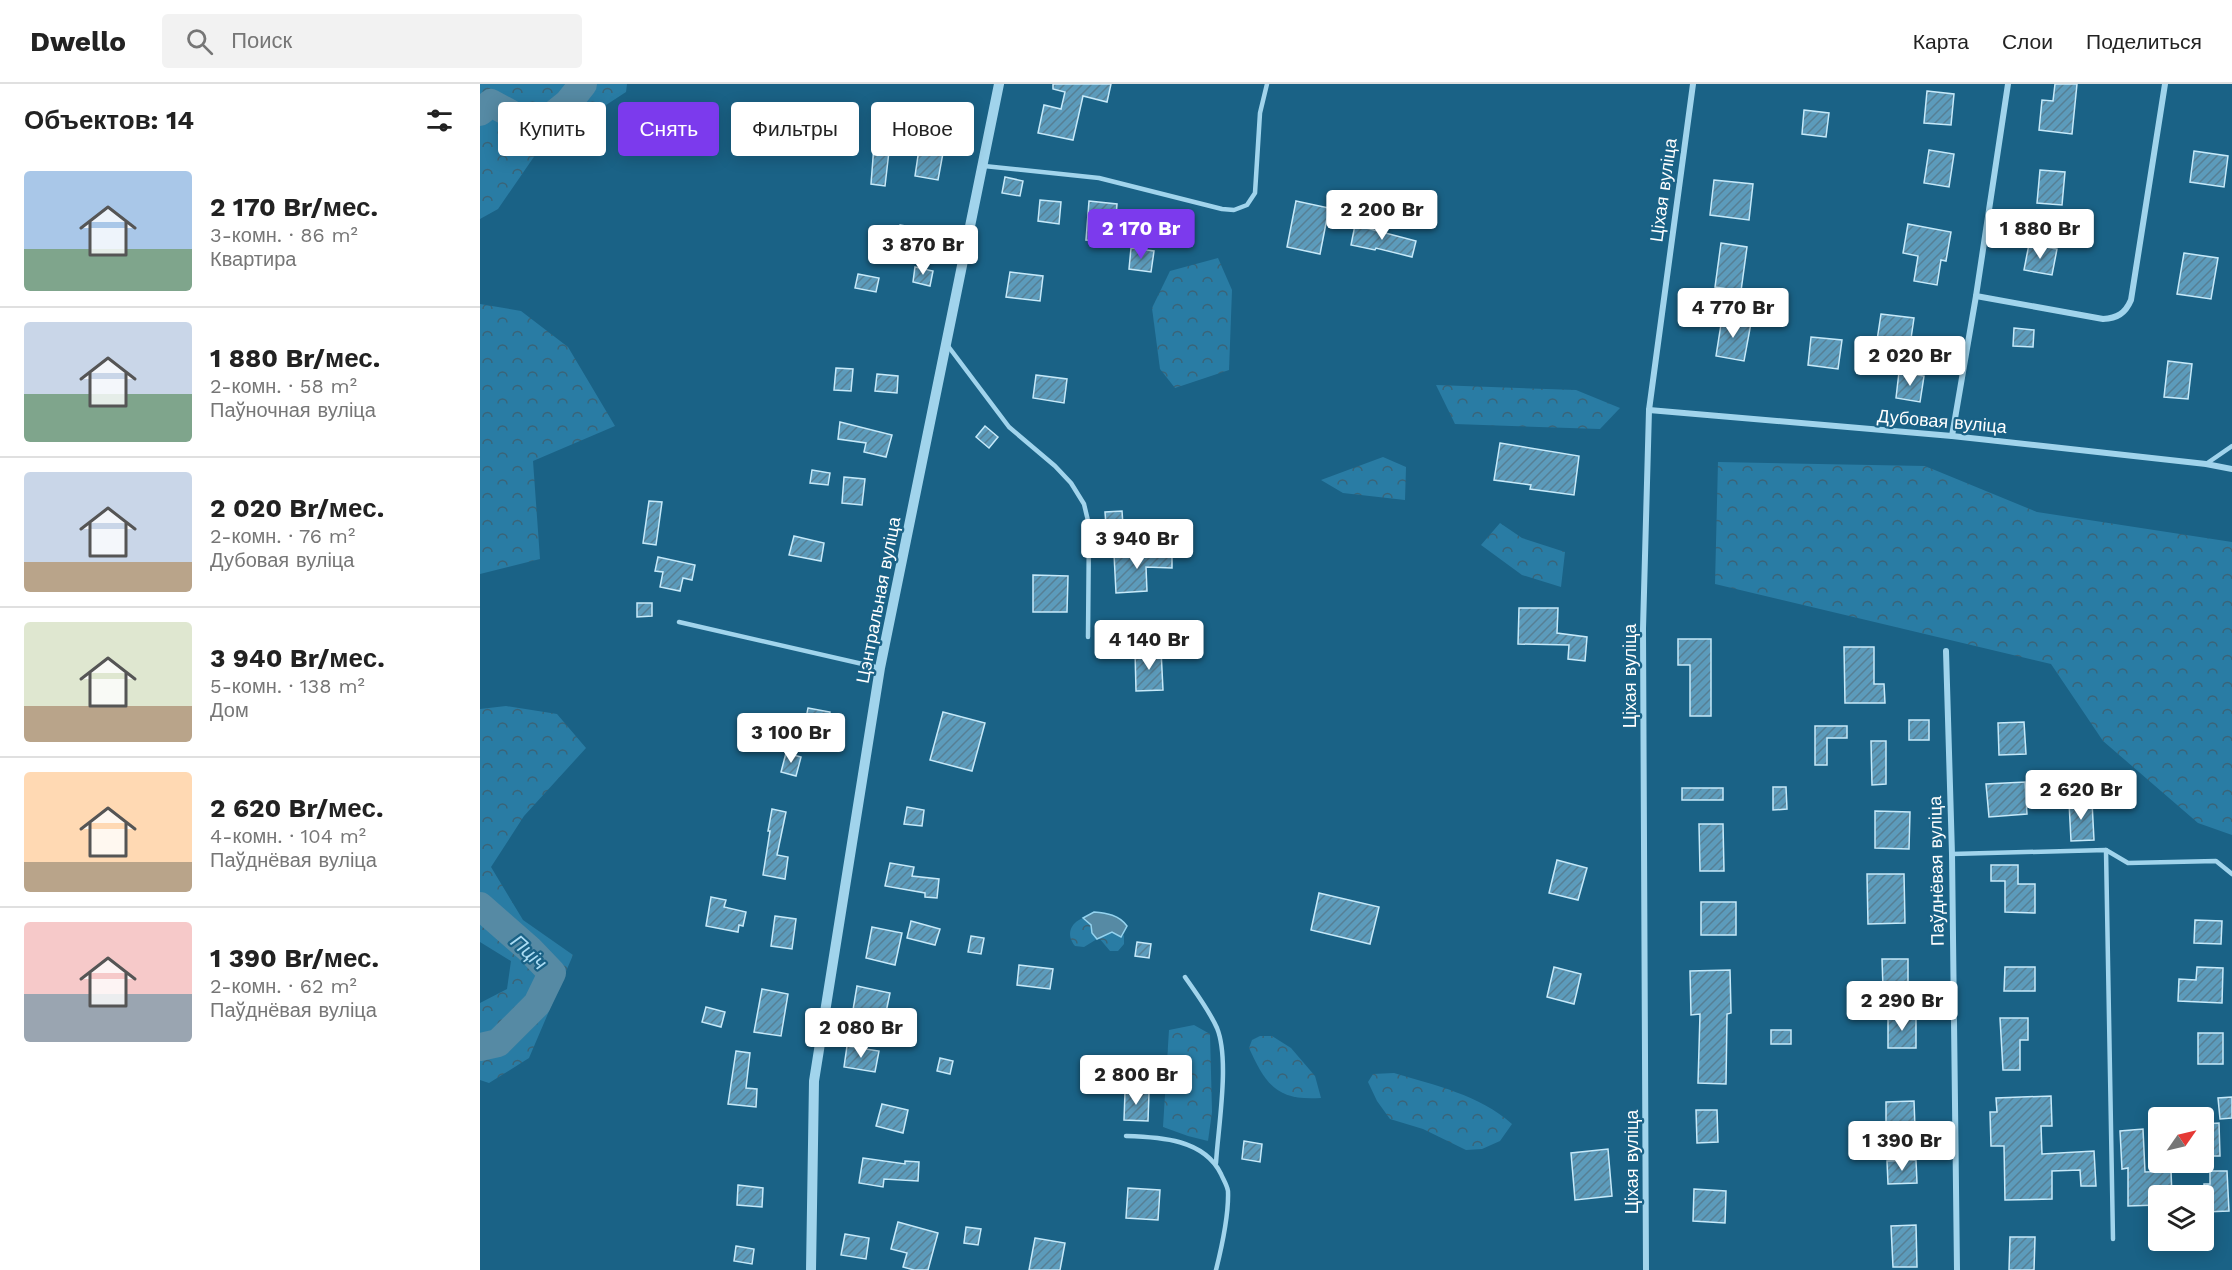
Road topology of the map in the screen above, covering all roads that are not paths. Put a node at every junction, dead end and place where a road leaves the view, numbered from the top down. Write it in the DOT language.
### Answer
graph roads {
  1 [pos="999,84"];
  2 [pos="1267,84"];
  3 [pos="1693,84"];
  4 [pos="2008,84"];
  5 [pos="2165,84"];
  6 [pos="983,165"];
  7 [pos="1976,296"];
  8 [pos="946,344"];
  9 [pos="1649,410"];
  10 [pos="1952,436"];
  11 [pos="2232,446"];
  12 [pos="2206,464"];
  13 [pos="2232,469"];
  14 [pos="679,622"];
  15 [pos="1088,637"];
  16 [pos="1946,651"];
  17 [pos="880,668"];
  18 [pos="2106,850"];
  19 [pos="1952,854"];
  20 [pos="2232,874"];
  21 [pos="1185,977"];
  22 [pos="1126,1136"];
  23 [pos="1216,1163"];
  24 [pos="2113,1239"];
  25 [pos="811,1270"];
  26 [pos="1216,1270"];
  27 [pos="1647,1270"];
  28 [pos="1957,1270"];
  1 -- 6 [label="street, Цэнтральная вуліца"];
  2 -- 6 [label="lane"];
  3 -- 9 [label="street, Ціхая вуліца"];
  4 -- 7 [label="street"];
  5 -- 7 [label="street"];
  6 -- 8 [label="street, Цэнтральная вуліца"];
  7 -- 10 [label="street"];
  8 -- 15 [label="lane"];
  8 -- 17 [label="street, Цэнтральная вуліца"];
  9 -- 10 [label="street, Дубовая вуліца"];
  9 -- 27 [label="street, Ціхая вуліца"];
  10 -- 12 [label="street, Дубовая вуліца"];
  11 -- 12 [label="lane"];
  12 -- 13 [label="street, Дубовая вуліца"];
  14 -- 17 [label="lane"];
  16 -- 19 [label="street, Паўднёвая вуліца"];
  17 -- 25 [label="street, Цэнтральная вуліца"];
  18 -- 19 [label="lane"];
  18 -- 20 [label="lane"];
  18 -- 24 [label="lane"];
  19 -- 28 [label="street, Паўднёвая вуліца"];
  21 -- 23 [label="lane"];
  22 -- 23 [label="lane"];
  23 -- 26 [label="lane"];
}
